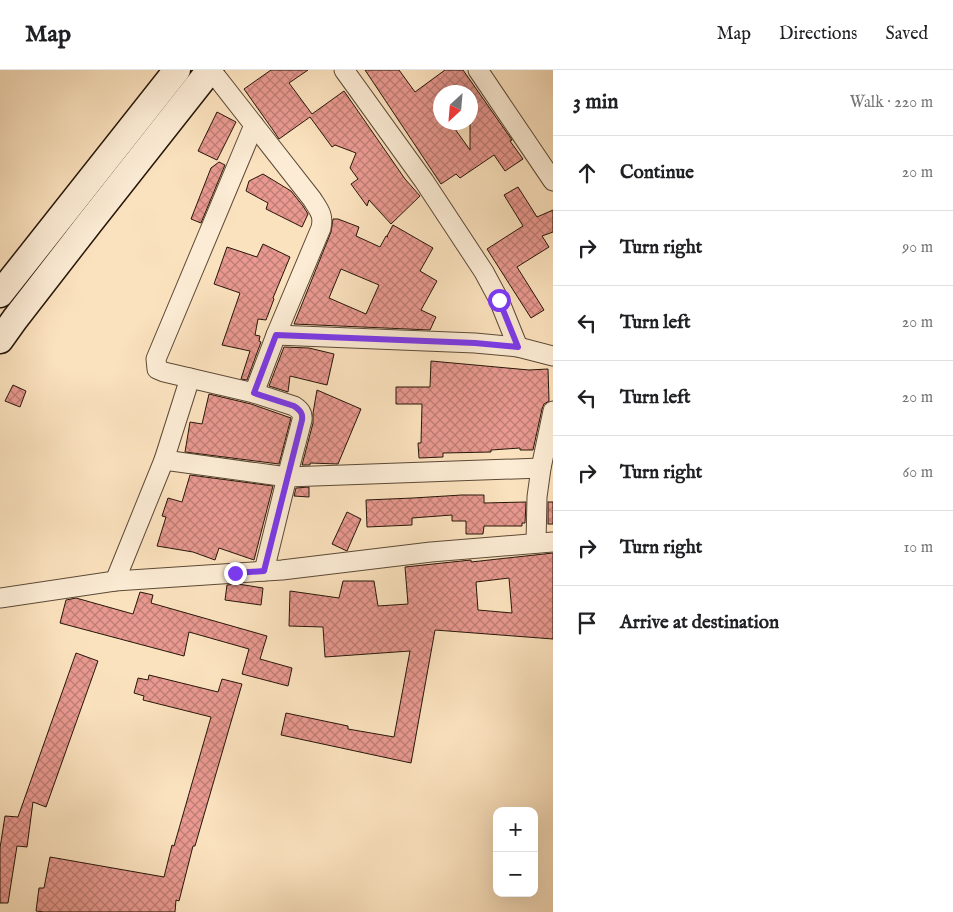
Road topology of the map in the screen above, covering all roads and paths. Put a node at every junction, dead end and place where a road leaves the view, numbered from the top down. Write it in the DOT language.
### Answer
graph roads {
  1 [pos="176,70"];
  2 [pos="210,70"];
  3 [pos="344,70"];
  4 [pos="478,70"];
  5 [pos="254,125"];
  6 [pos="553,180"];
  7 [pos="0,294"];
  8 [pos="276,335"];
  9 [pos="0,340"];
  10 [pos="518,347"];
  11 [pos="553,356"];
  12 [pos="190,378"];
  13 [pos="254,393"];
  14 [pos="553,411"];
  15 [pos="164,460"];
  16 [pos="541,468"];
  17 [pos="287,477"];
  18 [pos="545,543"];
  19 [pos="264,571"];
  20 [pos="115,582"];
  21 [pos="0,598"];
  1 -- 7 [label="main road"];
  2 -- 5 [label="street"];
  2 -- 9 [label="main road"];
  3 -- 10 [label="street"];
  4 -- 6 [label="street"];
  5 -- 8 [label="street"];
  5 -- 12 [label="street"];
  8 -- 10 [label="street"];
  8 -- 13 [label="street"];
  10 -- 11 [label="street"];
  12 -- 13 [label="street"];
  12 -- 15 [label="street"];
  13 -- 17 [label="street"];
  14 -- 16 [label="street"];
  15 -- 17 [label="street"];
  15 -- 20 [label="street"];
  16 -- 17 [label="street"];
  16 -- 18 [label="street"];
  17 -- 19 [label="street"];
  18 -- 19 [label="street"];
  19 -- 20 [label="street"];
  20 -- 21 [label="street"];
}
